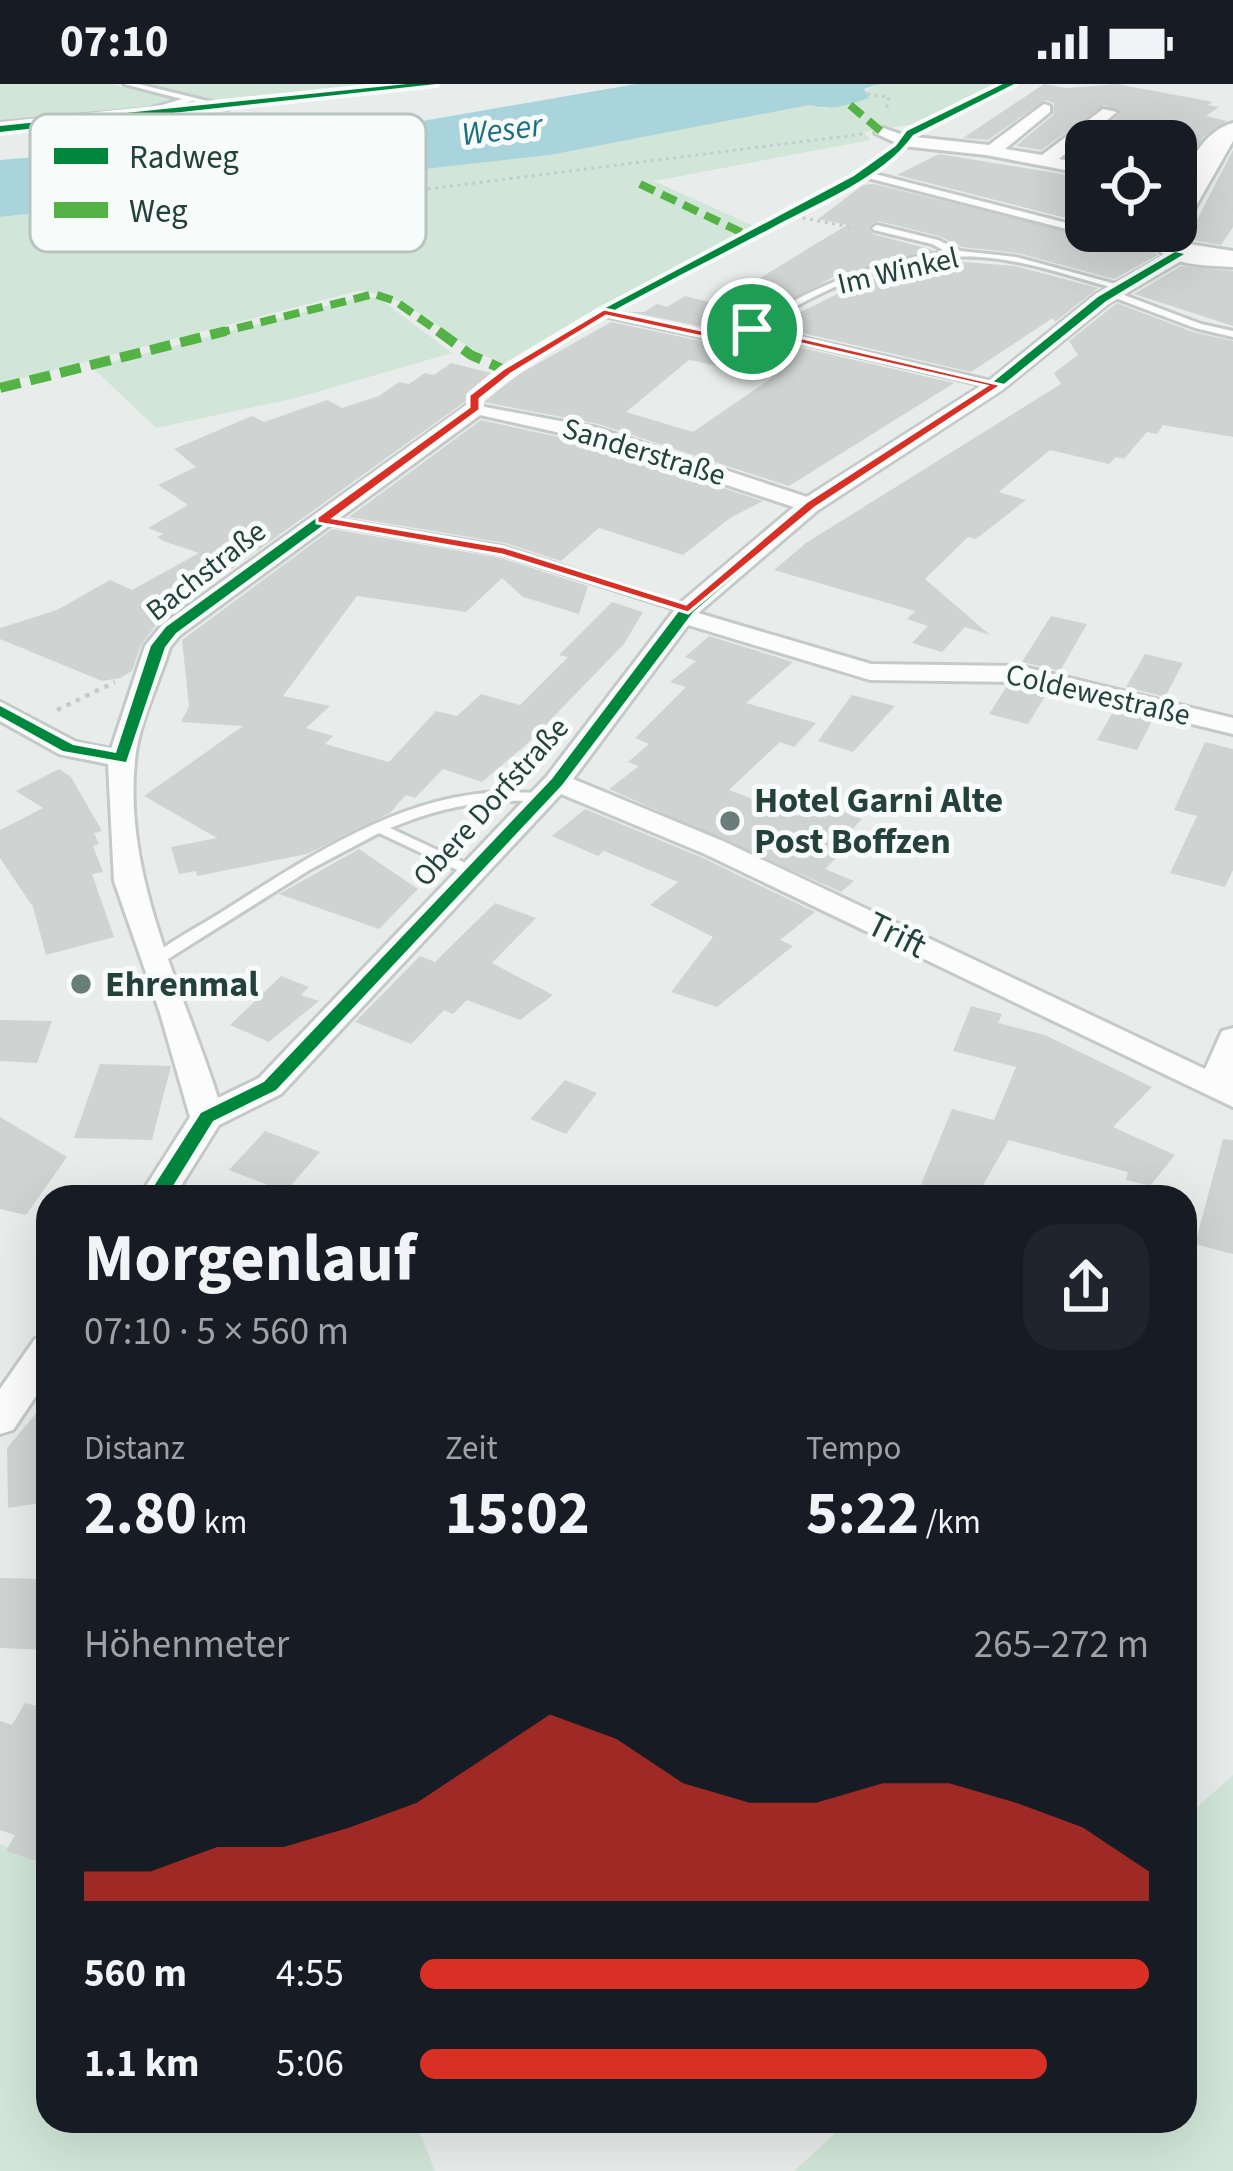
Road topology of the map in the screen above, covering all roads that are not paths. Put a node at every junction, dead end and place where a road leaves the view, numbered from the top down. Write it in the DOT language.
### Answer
graph roads {
  1 [pos="128,84"];
  2 [pos="190,99"];
  3 [pos="228,107"];
  4 [pos="1044,109"];
  5 [pos="1109,112"];
  6 [pos="115,114"];
  7 [pos="30,121"];
  8 [pos="0,124"];
  9 [pos="1233,130"];
  10 [pos="883,133"];
  11 [pos="992,151"];
  12 [pos="1045,161"];
  13 [pos="1065,165"];
  14 [pos="1197,168"];
  15 [pos="863,174"];
  16 [pos="1065,225"];
  17 [pos="877,228"];
  18 [pos="1197,250"];
  19 [pos="1163,252"];
  20 [pos="958,254"];
  21 [pos="1233,259"];
  22 [pos="1119,291"];
  23 [pos="604,313"];
  24 [pos="752,329"];
  25 [pos="1233,334"];
  26 [pos="996,385"];
  27 [pos="476,408"];
  28 [pos="810,505"];
  29 [pos="322,520"];
  30 [pos="686,612"];
  31 [pos="0,710"];
  32 [pos="1233,725"];
  33 [pos="121,759"];
  34 [pos="549,789"];
  35 [pos="381,829"];
  36 [pos="471,871"];
  37 [pos="154,961"];
  38 [pos="1233,1038"];
  39 [pos="1223,1092"];
  40 [pos="207,1117"];
  41 [pos="164,1185"];
  42 [pos="36,1366"];
  43 [pos="0,1419"];
  1 -- 2 [label="lane"];
  2 -- 3 [label="lane"];
  2 -- 6 [label="lane"];
  4 -- 11 [label="street"];
  5 -- 12 [label="street"];
  7 -- 8 [label="lane"];
  9 -- 14 [label="street"];
  10 -- 11 [label="street"];
  11 -- 12 [label="street"];
  12 -- 13 [label="street"];
  15 -- 16 [label="lane"];
  17 -- 20 [label="lane"];
  18 -- 21 [label="street"];
  19 -- 22 [label="street, Obere Dorfstraße"];
  20 -- 22 [label="lane, Im Winkel"];
  20 -- 24 [label="lane, Im Winkel"];
  22 -- 25 [label="lane, Im Winkel"];
  22 -- 26 [label="street, Obere Dorfstraße"];
  23 -- 24 [label="lane, Im Winkel"];
  23 -- 27 [label="lane, Bachstraße"];
  24 -- 26 [label="lane, Im Winkel"];
  26 -- 28 [label="street, Obere Dorfstraße"];
  27 -- 28 [label="street, Sanderstraße"];
  27 -- 29 [label="street, Bachstraße"];
  28 -- 30 [label="street, Obere Dorfstraße"];
  29 -- 30 [label="lane"];
  29 -- 33 [label="street, Bachstraße"];
  30 -- 32 [label="street, Coldewestraße"];
  30 -- 34 [label="street, Obere Dorfstraße"];
  31 -- 33 [label="street"];
  33 -- 37 [label="street, Bachstraße"];
  34 -- 35 [label="lane"];
  34 -- 36 [label="street, Obere Dorfstraße"];
  34 -- 39 [label="street, Trift"];
  35 -- 36 [label="lane"];
  35 -- 37 [label="lane"];
  36 -- 40 [label="street, Obere Dorfstraße"];
  37 -- 40 [label="street, Bachstraße"];
  38 -- 39 [label="street"];
  40 -- 41 [label="street"];
  42 -- 43 [label="street"];
}
